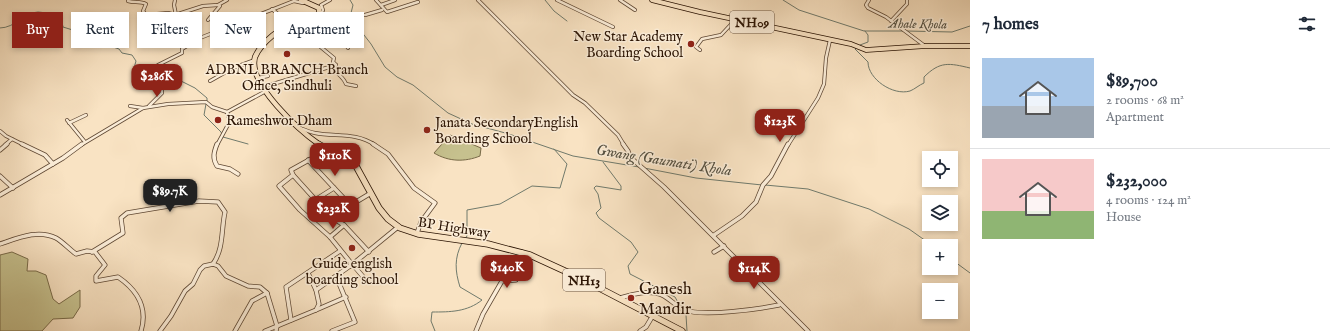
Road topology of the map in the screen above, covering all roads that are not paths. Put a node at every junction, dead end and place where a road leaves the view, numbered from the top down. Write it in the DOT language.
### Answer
graph roads {
  1 [pos="175,0"];
  2 [pos="227,0"];
  3 [pos="301,0"];
  4 [pos="330,0"];
  5 [pos="377,0"];
  6 [pos="395,0"];
  7 [pos="478,0"];
  8 [pos="557,0"];
  9 [pos="620,0"];
  10 [pos="652,0"];
  11 [pos="868,0"];
  12 [pos="908,0"];
  13 [pos="128,1"];
  14 [pos="418,2"];
  15 [pos="309,3"];
  16 [pos="218,5"];
  17 [pos="381,5"];
  18 [pos="272,9"];
  19 [pos="382,10"];
  20 [pos="635,10"];
  21 [pos="143,12"];
  22 [pos="175,12"];
  23 [pos="185,12"];
  24 [pos="275,12"];
  25 [pos="320,12"];
  26 [pos="322,12"];
  27 [pos="366,15"];
  28 [pos="736,19"];
  29 [pos="208,20"];
  30 [pos="891,21"];
  31 [pos="613,27"];
  32 [pos="274,33"];
  33 [pos="202,37"];
  34 [pos="830,40"];
  35 [pos="925,46"];
  36 [pos="970,46"];
  37 [pos="183,48"];
  38 [pos="322,48"];
  39 [pos="700,50"];
  40 [pos="254,60"];
  41 [pos="336,65"];
  42 [pos="268,76"];
  43 [pos="258,78"];
  44 [pos="210,80"];
  45 [pos="356,86"];
  46 [pos="262,87"];
  47 [pos="266,92"];
  48 [pos="130,106"];
  49 [pos="148,106"];
  50 [pos="143,108"];
  51 [pos="227,112"];
  52 [pos="86,115"];
  53 [pos="298,128"];
  54 [pos="0,132"];
  55 [pos="12,140"];
  56 [pos="85,142"];
  57 [pos="0,150"];
  58 [pos="327,150"];
  59 [pos="308,160"];
  60 [pos="53,164"];
  61 [pos="238,174"];
  62 [pos="293,175"];
  63 [pos="0,176"];
  64 [pos="13,188"];
  65 [pos="334,188"];
  66 [pos="371,193"];
  67 [pos="0,195"];
  68 [pos="315,200"];
  69 [pos="350,205"];
  70 [pos="331,217"];
  71 [pos="344,225"];
  72 [pos="398,227"];
  73 [pos="417,233"];
  74 [pos="714,235"];
  75 [pos="330,237"];
  76 [pos="0,244"];
  77 [pos="724,246"];
  78 [pos="340,251"];
  79 [pos="92,252"];
  80 [pos="369,252"];
  81 [pos="522,252"];
  82 [pos="714,252"];
  83 [pos="213,264"];
  84 [pos="352,265"];
  85 [pos="308,273"];
  86 [pos="336,276"];
  87 [pos="365,279"];
  88 [pos="316,290"];
  89 [pos="267,293"];
  90 [pos="346,297"];
  91 [pos="619,298"];
  92 [pos="779,305"];
  93 [pos="316,310"];
  94 [pos="652,317"];
  95 [pos="291,320"];
  96 [pos="277,326"];
  97 [pos="141,331"];
  98 [pos="160,331"];
  99 [pos="235,331"];
  100 [pos="265,331"];
  101 [pos="276,331"];
  102 [pos="332,331"];
  103 [pos="476,331"];
  104 [pos="640,331"];
  105 [pos="682,331"];
  106 [pos="808,331"];
  1 -- 22 [label="street"];
  2 -- 16 [label="street"];
  3 -- 15 [label="highway"];
  4 -- 26 [label="street"];
  5 -- 17 [label="street"];
  6 -- 17 [label="street"];
  7 -- 74 [label="street"];
  8 -- 31 [label="street"];
  9 -- 20 [label="street"];
  10 -- 28 [label="main road, NH09"];
  11 -- 30 [label="street"];
  12 -- 30 [label="street"];
  13 -- 21 [label="street"];
  14 -- 19 [label="street"];
  15 -- 18 [label="street"];
  15 -- 25 [label="highway"];
  16 -- 23 [label="street"];
  16 -- 29 [label="street"];
  17 -- 19 [label="street"];
  18 -- 24 [label="street"];
  18 -- 33 [label="street"];
  19 -- 27 [label="street"];
  28 -- 34 [label="main road, NH09"];
  28 -- 39 [label="street"];
  30 -- 35 [label="street"];
  32 -- 40 [label="highway"];
  34 -- 35 [label="main road, NH09"];
  34 -- 74 [label="street"];
  35 -- 36 [label="main road, NH09"];
  37 -- 49 [label="street"];
  38 -- 41 [label="street"];
  40 -- 43 [label="highway, BP Highway / NH13"];
  40 -- 44 [label="street"];
  41 -- 45 [label="street"];
  41 -- 46 [label="street"];
  42 -- 43 [label="street"];
  43 -- 46 [label="highway, BP Highway / NH13"];
  46 -- 47 [label="highway, BP Highway / NH13"];
  47 -- 51 [label="street"];
  47 -- 53 [label="highway, BP Highway / NH13"];
  48 -- 50 [label="street"];
  49 -- 50 [label="street"];
  49 -- 51 [label="street"];
  50 -- 56 [label="street"];
  51 -- 61 [label="street"];
  52 -- 56 [label="street"];
  53 -- 58 [label="highway, BP Highway / NH13"];
  53 -- 73 [label="street"];
  54 -- 55 [label="street"];
  55 -- 57 [label="street"];
  55 -- 60 [label="street"];
  56 -- 60 [label="street"];
  58 -- 59 [label="street"];
  58 -- 66 [label="highway, BP Highway / NH13"];
  59 -- 62 [label="street"];
  59 -- 65 [label="street"];
  60 -- 64 [label="street"];
  62 -- 68 [label="street"];
  62 -- 75 [label="street"];
  63 -- 64 [label="street"];
  64 -- 67 [label="street"];
  65 -- 68 [label="street"];
  65 -- 69 [label="street"];
  66 -- 69 [label="street"];
  66 -- 72 [label="highway, BP Highway / NH13"];
  68 -- 70 [label="street"];
  69 -- 70 [label="street"];
  70 -- 71 [label="street"];
  71 -- 75 [label="street"];
  71 -- 80 [label="street"];
  72 -- 73 [label="highway, BP Highway / NH13"];
  72 -- 80 [label="street"];
  73 -- 81 [label="highway, BP Highway / NH13"];
  74 -- 77 [label="street"];
  75 -- 78 [label="street"];
  76 -- 79 [label="street"];
  77 -- 82 [label="street"];
  77 -- 92 [label="street"];
  78 -- 84 [label="street"];
  78 -- 85 [label="street"];
  79 -- 83 [label="street"];
  79 -- 97 [label="street"];
  80 -- 84 [label="street"];
  81 -- 91 [label="highway, BP Highway / NH13"];
  81 -- 103 [label="street"];
  83 -- 89 [label="street"];
  83 -- 98 [label="street"];
  84 -- 86 [label="street"];
  84 -- 87 [label="street"];
  85 -- 88 [label="street"];
  85 -- 95 [label="street"];
  86 -- 88 [label="street"];
  86 -- 90 [label="street"];
  88 -- 93 [label="street"];
  89 -- 96 [label="street"];
  89 -- 99 [label="street"];
  90 -- 93 [label="street"];
  90 -- 102 [label="street"];
  91 -- 92 [label="street"];
  91 -- 94 [label="highway, BP Highway / NH13"];
  92 -- 106 [label="street"];
  93 -- 95 [label="street"];
  94 -- 104 [label="street"];
  94 -- 105 [label="highway, BP Highway / NH13"];
  95 -- 96 [label="street"];
  96 -- 100 [label="street"];
  96 -- 101 [label="street"];
}
